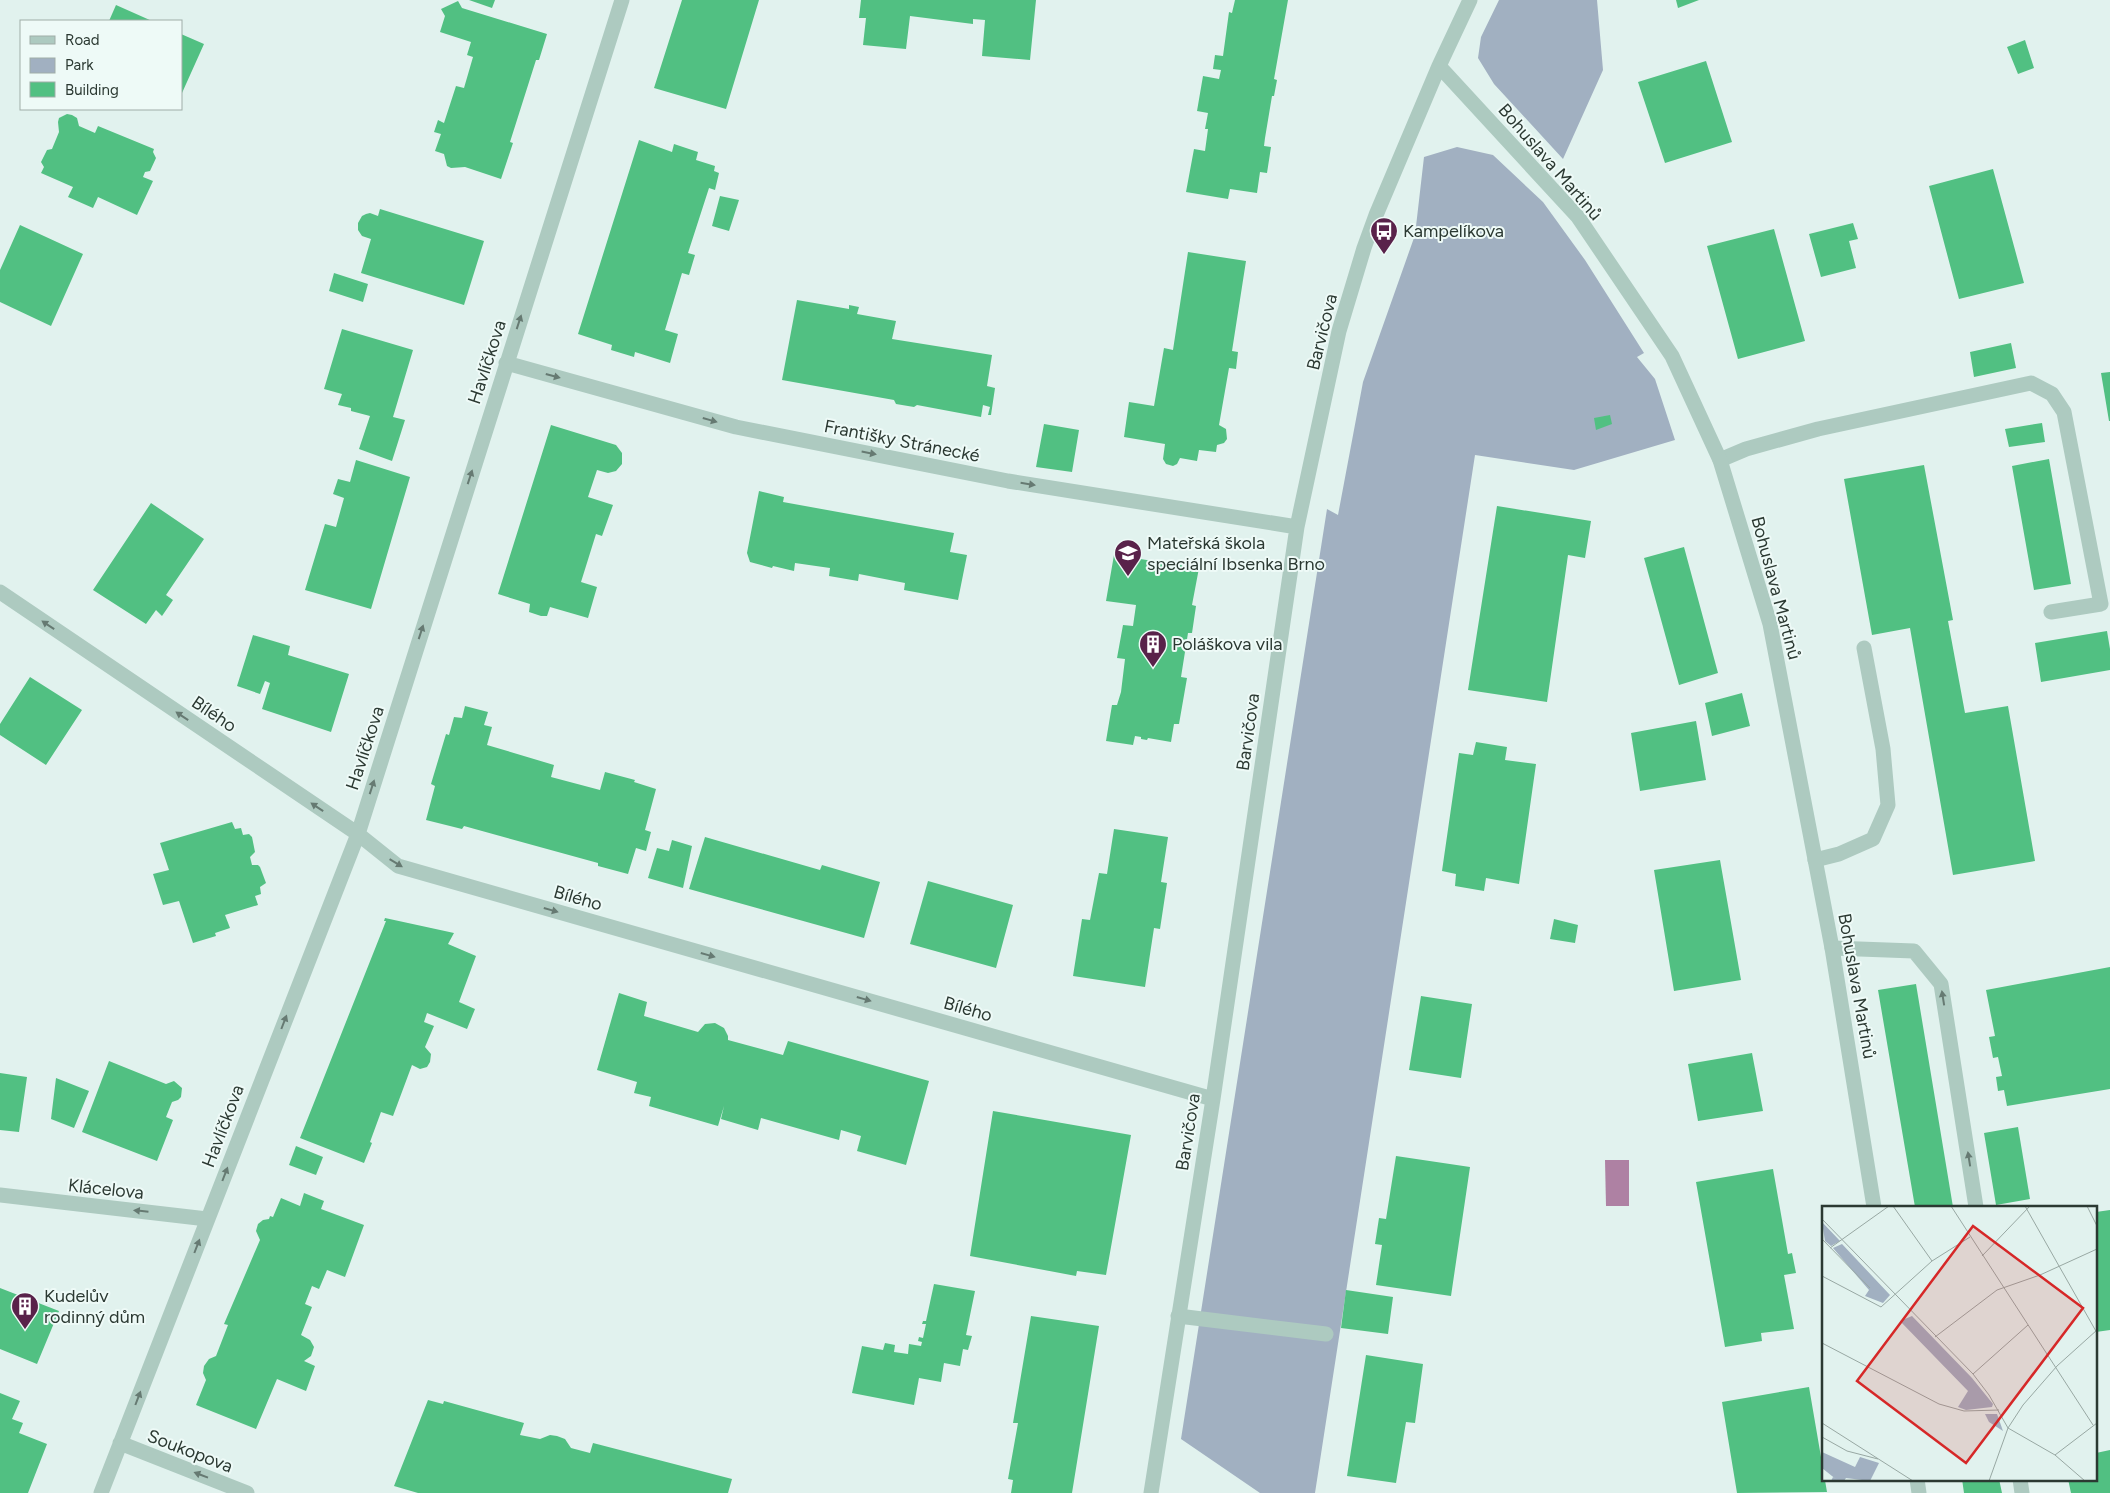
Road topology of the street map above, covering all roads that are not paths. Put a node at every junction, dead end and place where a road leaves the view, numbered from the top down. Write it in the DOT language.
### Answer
graph roads {
  1 [pos="622,0"];
  2 [pos="1470,0"];
  3 [pos="1439,66"];
  4 [pos="506,363"];
  5 [pos="1720,460"];
  6 [pos="1297,527"];
  7 [pos="0,592"];
  8 [pos="2051,612"];
  9 [pos="1864,648"];
  10 [pos="358,834"];
  11 [pos="1815,860"];
  12 [pos="1832,948"];
  13 [pos="1213,1098"];
  14 [pos="0,1195"];
  15 [pos="1874,1206"];
  16 [pos="1976,1206"];
  17 [pos="207,1219"];
  18 [pos="1178,1316"];
  19 [pos="1326,1334"];
  20 [pos="120,1443"];
  21 [pos="1917,1480"];
  22 [pos="2020,1480"];
  23 [pos="101,1493"];
  24 [pos="247,1493"];
  25 [pos="1151,1493"];
  26 [pos="1919,1493"];
  27 [pos="2022,1493"];
  4 -- 1 [label="street, Havlíčkova, one-way"];
  2 -- 3 [label="street, Barvičova"];
  3 -- 5 [label="street, Bohuslava Martinů"];
  3 -- 6 [label="street, Barvičova"];
  4 -- 6 [label="street, Františky Stránecké, one-way"];
  10 -- 4 [label="street, Havlíčkova, one-way"];
  5 -- 8 [label="street"];
  5 -- 11 [label="street, Bohuslava Martinů"];
  6 -- 13 [label="street, Barvičova"];
  10 -- 7 [label="street, Bílého, one-way"];
  9 -- 11 [label="street"];
  10 -- 13 [label="street, Bílého, one-way"];
  17 -- 10 [label="street, Havlíčkova, one-way"];
  11 -- 12 [label="street, Bohuslava Martinů"];
  12 -- 15 [label="street, Bohuslava Martinů"];
  16 -- 12 [label="street, one-way"];
  13 -- 18 [label="street, Barvičova"];
  17 -- 14 [label="street, Klácelova, one-way"];
  20 -- 17 [label="street, Havlíčkova, one-way"];
  18 -- 19 [label="street"];
  18 -- 25 [label="street, Barvičova"];
  20 -- 23 [label="street, Havlíčkova"];
  24 -- 20 [label="street, Soukopova, one-way"];
  21 -- 26 [label="street"];
  22 -- 27 [label="street"];
}
